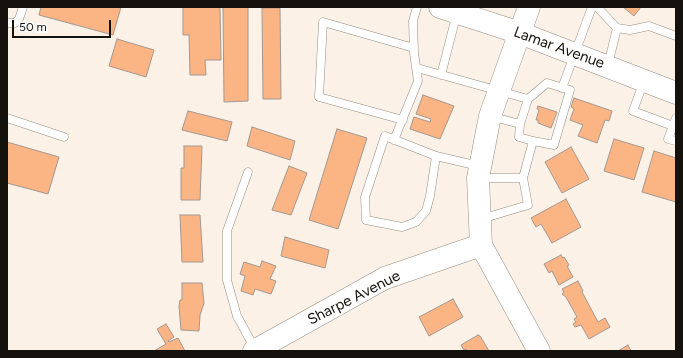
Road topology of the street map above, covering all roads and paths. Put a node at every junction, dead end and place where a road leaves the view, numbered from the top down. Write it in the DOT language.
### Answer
graph roads {
  1 [pos="23,7"];
  2 [pos="417,7"];
  3 [pos="529,7"];
  4 [pos="592,7"];
  5 [pos="597,7"];
  6 [pos="447,9"];
  7 [pos="7,23"];
  8 [pos="617,28"];
  9 [pos="520,33"];
  10 [pos="676,36"];
  11 [pos="414,48"];
  12 [pos="576,53"];
  13 [pos="608,66"];
  14 [pos="417,68"];
  15 [pos="441,75"];
  16 [pos="644,80"];
  17 [pos="562,88"];
  18 [pos="675,89"];
  19 [pos="498,91"];
  20 [pos="528,99"];
  21 [pos="490,116"];
  22 [pos="7,118"];
  23 [pos="676,118"];
  24 [pos="403,120"];
  25 [pos="520,124"];
  26 [pos="673,126"];
  27 [pos="64,137"];
  28 [pos="394,140"];
  29 [pos="533,141"];
  30 [pos="676,141"];
  31 [pos="436,156"];
  32 [pos="248,172"];
  33 [pos="478,172"];
  34 [pos="523,178"];
  35 [pos="480,219"];
  36 [pos="482,245"];
  37 [pos="255,350"];
  38 [pos="539,351"];
  1 -- 7 [label="lane"];
  2 -- 11 [label="lane"];
  3 -- 9 [label="main road"];
  4 -- 12 [label="lane"];
  5 -- 8 [label="lane"];
  6 -- 9 [label="main road, Lamar Avenue"];
  6 -- 15 [label="lane"];
  8 -- 10 [label="lane"];
  8 -- 13 [label="lane"];
  9 -- 12 [label="main road, Lamar Avenue"];
  9 -- 19 [label="main road"];
  11 -- 14 [label="lane"];
  11 -- 24 [label="lane"];
  12 -- 13 [label="main road, Lamar Avenue"];
  12 -- 17 [label="lane"];
  13 -- 16 [label="main road, Lamar Avenue"];
  14 -- 15 [label="lane"];
  14 -- 24 [label="lane"];
  15 -- 19 [label="lane"];
  16 -- 18 [label="main road, Lamar Avenue"];
  16 -- 26 [label="lane"];
  17 -- 20 [label="lane"];
  17 -- 29 [label="lane"];
  19 -- 20 [label="lane"];
  19 -- 21 [label="main road"];
  20 -- 25 [label="lane"];
  21 -- 25 [label="lane"];
  21 -- 33 [label="main road"];
  22 -- 27 [label="lane"];
  23 -- 26 [label="lane"];
  24 -- 28 [label="lane"];
  25 -- 29 [label="lane"];
  26 -- 30 [label="lane"];
  28 -- 31 [label="lane"];
  28 -- 31 [label="lane"];
  29 -- 34 [label="lane"];
  31 -- 33 [label="lane"];
  32 -- 37 [label="lane"];
  33 -- 34 [label="lane"];
  33 -- 35 [label="main road"];
  34 -- 35 [label="lane"];
  35 -- 36 [label="main road"];
  36 -- 37 [label="main road, Sharpe Avenue"];
  36 -- 38 [label="main road"];
}
